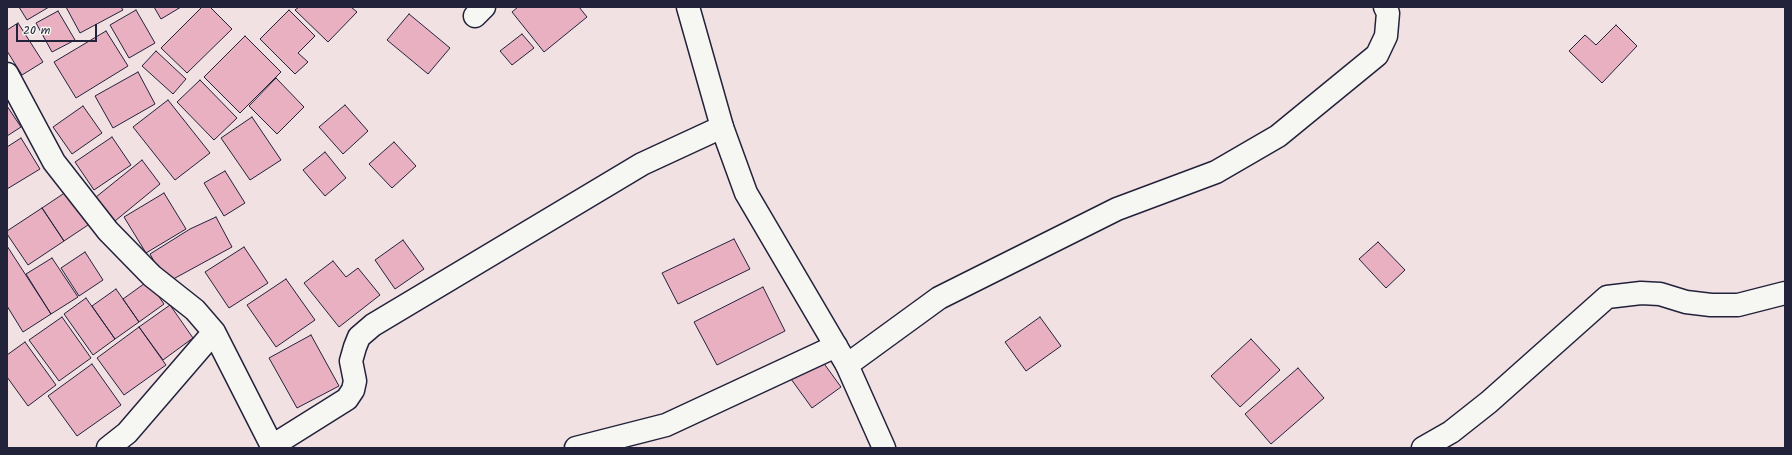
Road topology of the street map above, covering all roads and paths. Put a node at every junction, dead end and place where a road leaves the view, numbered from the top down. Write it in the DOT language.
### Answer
graph roads {
  1 [pos="688,7"];
  2 [pos="1385,7"];
  3 [pos="7,74"];
  4 [pos="722,127"];
  5 [pos="1785,293"];
  6 [pos="214,332"];
  7 [pos="836,346"];
  8 [pos="847,365"];
  9 [pos="273,447"];
  10 [pos="108,448"];
  11 [pos="576,448"];
  12 [pos="884,448"];
  13 [pos="1423,448"];
  1 -- 4 [label="street"];
  2 -- 8 [label="street"];
  3 -- 6 [label="street"];
  4 -- 7 [label="street"];
  4 -- 9 [label="street"];
  5 -- 13 [label="street"];
  6 -- 9 [label="street"];
  6 -- 10 [label="street"];
  7 -- 8 [label="street"];
  7 -- 11 [label="street"];
  8 -- 12 [label="street"];
}
